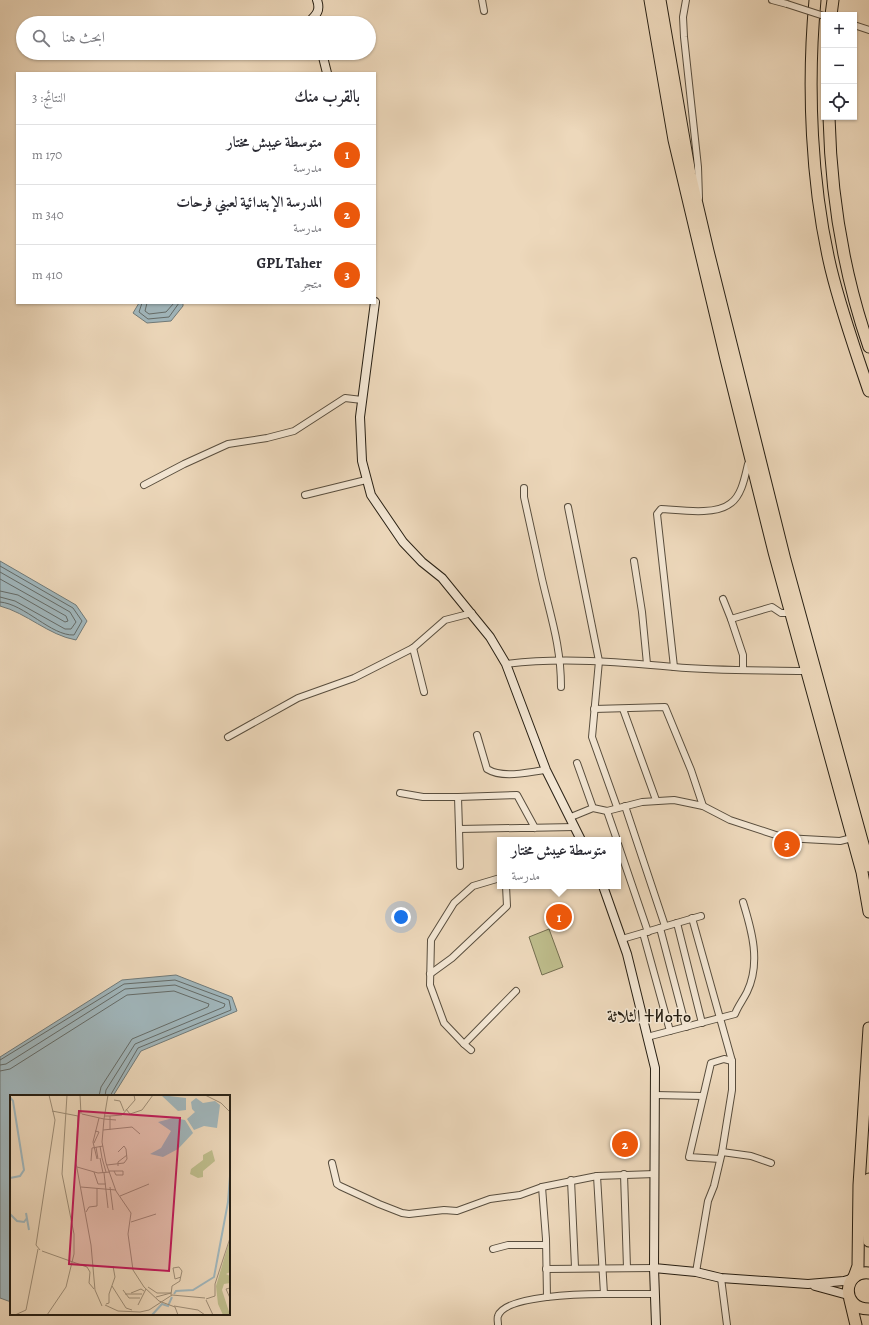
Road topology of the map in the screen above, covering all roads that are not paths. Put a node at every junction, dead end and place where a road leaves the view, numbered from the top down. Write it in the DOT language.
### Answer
graph roads {
  1 [pos="317,0"];
  2 [pos="482,0"];
  3 [pos="650,0"];
  4 [pos="660,0"];
  5 [pos="686,0"];
  6 [pos="772,0"];
  7 [pos="815,0"];
  8 [pos="832,0"];
  9 [pos="484,11"];
  10 [pos="831,12"];
  11 [pos="821,15"];
  12 [pos="314,16"];
  13 [pos="857,26"];
  14 [pos="869,30"];
  15 [pos="324,60"];
  16 [pos="327,72"];
  17 [pos="829,120"];
  18 [pos="699,209"];
  19 [pos="375,304"];
  20 [pos="869,347"];
  21 [pos="869,391"];
  22 [pos="362,400"];
  23 [pos="752,461"];
  24 [pos="366,480"];
  25 [pos="144,485"];
  26 [pos="524,488"];
  27 [pos="305,495"];
  28 [pos="568,507"];
  29 [pos="634,561"];
  30 [pos="723,598"];
  31 [pos="472,613"];
  32 [pos="790,613"];
  33 [pos="731,618"];
  34 [pos="413,648"];
  35 [pos="561,660"];
  36 [pos="599,661"];
  37 [pos="506,664"];
  38 [pos="647,664"];
  39 [pos="674,667"];
  40 [pos="743,670"];
  41 [pos="805,671"];
  42 [pos="561,687"];
  43 [pos="424,692"];
  44 [pos="594,709"];
  45 [pos="623,709"];
  46 [pos="476,735"];
  47 [pos="228,737"];
  48 [pos="577,763"];
  49 [pos="546,770"];
  50 [pos="400,793"];
  51 [pos="458,797"];
  52 [pos="656,800"];
  53 [pos="625,806"];
  54 [pos="703,806"];
  55 [pos="593,808"];
  56 [pos="617,808"];
  57 [pos="606,811"];
  58 [pos="570,817"];
  59 [pos="575,827"];
  60 [pos="534,828"];
  61 [pos="459,829"];
  62 [pos="580,837"];
  63 [pos="615,837"];
  64 [pos="852,838"];
  65 [pos="621,854"];
  66 [pos="460,866"];
  67 [pos="869,866"];
  68 [pos="497,879"];
  69 [pos="506,889"];
  70 [pos="604,889"];
  71 [pos="743,902"];
  72 [pos="869,912"];
  73 [pos="701,916"];
  74 [pos="692,918"];
  75 [pos="677,923"];
  76 [pos="663,927"];
  77 [pos="645,932"];
  78 [pos="622,939"];
  79 [pos="430,974"];
  80 [pos="516,991"];
  81 [pos="720,1018"];
  82 [pos="702,1023"];
  83 [pos="686,1027"];
  84 [pos="869,1028"];
  85 [pos="670,1031"];
  86 [pos="647,1037"];
  87 [pos="464,1044"];
  88 [pos="471,1050"];
  89 [pos="732,1061"];
  90 [pos="655,1095"];
  91 [pos="703,1096"];
  92 [pos="722,1152"];
  93 [pos="720,1159"];
  94 [pos="332,1163"];
  95 [pos="771,1163"];
  96 [pos="624,1174"];
  97 [pos="655,1174"];
  98 [pos="597,1176"];
  99 [pos="869,1179"];
  100 [pos="571,1180"];
  101 [pos="542,1186"];
  102 [pos="869,1241"];
  103 [pos="546,1245"];
  104 [pos="493,1249"];
  105 [pos="575,1267"];
  106 [pos="602,1267"];
  107 [pos="627,1268"];
  108 [pos="654,1268"];
  109 [pos="546,1269"];
  110 [pos="696,1272"];
  111 [pos="869,1273"];
  112 [pos="721,1278"];
  113 [pos="854,1278"];
  114 [pos="808,1284"];
  115 [pos="604,1294"];
  116 [pos="655,1294"];
  117 [pos="546,1297"];
  118 [pos="849,1297"];
  119 [pos="869,1309"];
  120 [pos="498,1316"];
  121 [pos="498,1325"];
  122 [pos="501,1325"];
  123 [pos="656,1325"];
  124 [pos="727,1325"];
  125 [pos="856,1325"];
  1 -- 12 [label="street"];
  2 -- 9 [label="street"];
  3 -- 23 [label="highway"];
  4 -- 18 [label="highway"];
  5 -- 18 [label="street"];
  6 -- 11 [label="street, bridge"];
  7 -- 21 [label="highway"];
  8 -- 10 [label="highway"];
  13 -- 14 [label="street"];
  15 -- 16 [label="street"];
  17 -- 20 [label="highway"];
  18 -- 67 [label="highway"];
  19 -- 22 [label="street"];
  22 -- 24 [label="street"];
  22 -- 25 [label="street"];
  23 -- 32 [label="highway"];
  23 -- 39 [label="street"];
  24 -- 27 [label="street"];
  24 -- 31 [label="street"];
  26 -- 35 [label="street"];
  28 -- 36 [label="street"];
  29 -- 38 [label="street"];
  30 -- 33 [label="street"];
  31 -- 34 [label="street"];
  31 -- 37 [label="street"];
  32 -- 33 [label="street"];
  32 -- 41 [label="highway"];
  33 -- 40 [label="street"];
  34 -- 43 [label="street"];
  34 -- 47 [label="street"];
  35 -- 36 [label="street"];
  35 -- 37 [label="street"];
  35 -- 42 [label="street"];
  36 -- 38 [label="street"];
  36 -- 44 [label="street"];
  37 -- 49 [label="street"];
  38 -- 39 [label="street"];
  39 -- 40 [label="street"];
  40 -- 41 [label="street"];
  41 -- 64 [label="highway"];
  44 -- 45 [label="street"];
  44 -- 56 [label="street"];
  45 -- 52 [label="street"];
  45 -- 54 [label="street"];
  46 -- 49 [label="street"];
  48 -- 55 [label="street"];
  49 -- 58 [label="street"];
  50 -- 51 [label="street"];
  51 -- 60 [label="street"];
  51 -- 61 [label="street"];
  52 -- 53 [label="street"];
  52 -- 54 [label="street"];
  53 -- 56 [label="street"];
  53 -- 76 [label="street"];
  54 -- 64 [label="street"];
  55 -- 57 [label="street"];
  55 -- 58 [label="street"];
  56 -- 57 [label="street"];
  57 -- 63 [label="street"];
  58 -- 59 [label="street"];
  59 -- 60 [label="street"];
  59 -- 62 [label="street"];
  60 -- 61 [label="street"];
  61 -- 66 [label="street"];
  64 -- 72 [label="highway"];
  65 -- 77 [label="street"];
  68 -- 79 [label="street"];
  69 -- 79 [label="street"];
  70 -- 78 [label="street"];
  71 -- 81 [label="street"];
  73 -- 74 [label="street"];
  74 -- 75 [label="street"];
  74 -- 81 [label="street"];
  75 -- 76 [label="street"];
  75 -- 82 [label="street"];
  76 -- 77 [label="street"];
  76 -- 83 [label="street"];
  77 -- 78 [label="street"];
  77 -- 85 [label="street"];
  78 -- 86 [label="street"];
  79 -- 87 [label="street"];
  80 -- 87 [label="street"];
  81 -- 82 [label="street"];
  81 -- 89 [label="street"];
  82 -- 83 [label="street"];
  83 -- 85 [label="street"];
  84 -- 113 [label="highway"];
  85 -- 86 [label="street"];
  86 -- 90 [label="street"];
  87 -- 88 [label="street"];
  89 -- 91 [label="street"];
  89 -- 92 [label="street"];
  90 -- 91 [label="street"];
  90 -- 97 [label="street"];
  91 -- 93 [label="street"];
  92 -- 93 [label="street"];
  92 -- 95 [label="street"];
  93 -- 110 [label="street"];
  94 -- 101 [label="street"];
  96 -- 97 [label="street"];
  96 -- 98 [label="street"];
  96 -- 107 [label="street"];
  97 -- 108 [label="street"];
  98 -- 100 [label="street"];
  98 -- 106 [label="street"];
  99 -- 102 [label="highway"];
  100 -- 101 [label="street"];
  100 -- 105 [label="street"];
  101 -- 103 [label="street"];
  103 -- 104 [label="street"];
  103 -- 109 [label="street"];
  105 -- 106 [label="street"];
  105 -- 109 [label="street"];
  106 -- 107 [label="street"];
  106 -- 115 [label="street"];
  107 -- 108 [label="street"];
  108 -- 110 [label="street"];
  108 -- 116 [label="street"];
  109 -- 117 [label="street"];
  110 -- 112 [label="street"];
  111 -- 113 [label="highway"];
  112 -- 114 [label="street"];
  112 -- 124 [label="street"];
  113 -- 114 [label="street"];
  113 -- 118 [label="highway"];
  114 -- 118 [label="street"];
  115 -- 116 [label="street"];
  115 -- 117 [label="street"];
  116 -- 123 [label="street"];
  117 -- 120 [label="street"];
  118 -- 119 [label="highway"];
  118 -- 125 [label="highway"];
  120 -- 121 [label="street"];
  120 -- 122 [label="street"];
}
